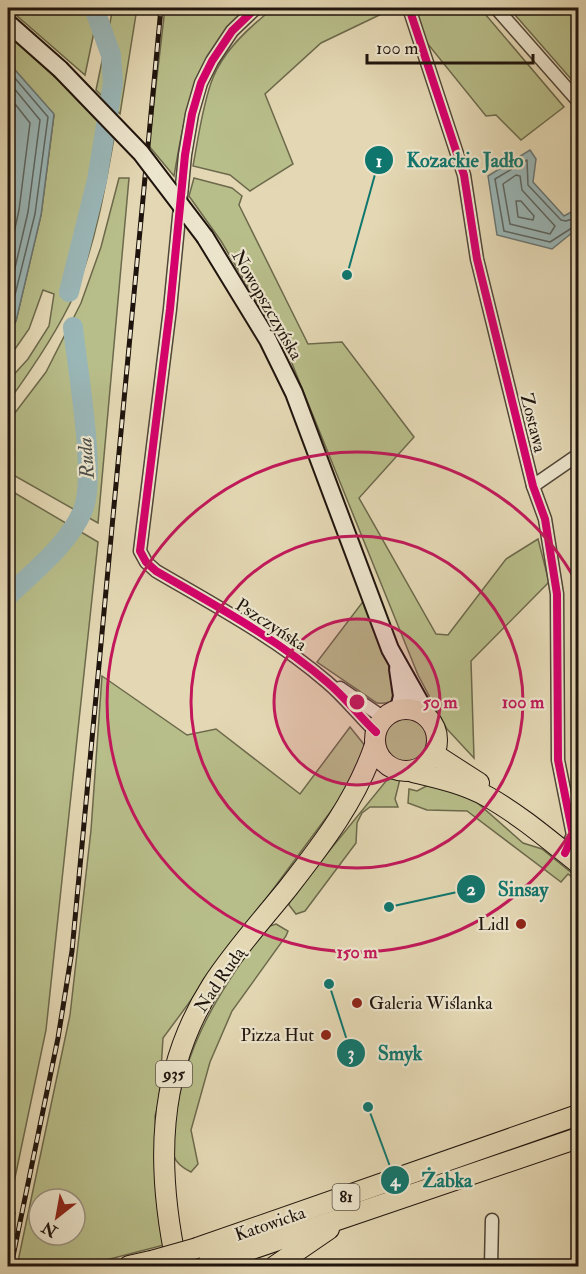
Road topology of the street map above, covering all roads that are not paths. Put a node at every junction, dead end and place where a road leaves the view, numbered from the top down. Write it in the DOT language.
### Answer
graph roads {
  1 [pos="256,8"];
  2 [pos="409,8"];
  3 [pos="496,8"];
  4 [pos="8,23"];
  5 [pos="579,101"];
  6 [pos="579,455"];
  7 [pos="533,486"];
  8 [pos="398,666"];
  9 [pos="430,720"];
  10 [pos="384,726"];
  11 [pos="434,754"];
  12 [pos="392,768"];
  13 [pos="413,772"];
  14 [pos="511,811"];
  15 [pos="336,826"];
  16 [pos="572,858"];
  17 [pos="579,1115"];
  18 [pos="579,1138"];
  19 [pos="341,1220"];
  20 [pos="492,1220"];
  21 [pos="200,1257"];
  22 [pos="129,1266"];
  23 [pos="177,1266"];
  24 [pos="275,1266"];
  25 [pos="491,1266"];
  1 -- 10 [label="street, Pszczyńska"];
  2 -- 7 [label="street, Zostawa"];
  3 -- 5 [label="street"];
  4 -- 8 [label="main road, Nowopszczyńska / 935, bridge"];
  6 -- 7 [label="street"];
  7 -- 16 [label="street, Zostawa"];
  8 -- 9 [label="main road, Nowopszczyńska / 935"];
  8 -- 10 [label="main road, Nowopszczyńska / 935"];
  9 -- 10 [label="main road"];
  9 -- 11 [label="main road, 935"];
  10 -- 12 [label="main road"];
  10 -- 15 [label="main road, Nad Rudą / 935"];
  11 -- 13 [label="main road"];
  11 -- 14 [label="main road"];
  12 -- 13 [label="main road"];
  12 -- 15 [label="main road, Nad Rudą / 935"];
  13 -- 14 [label="main road"];
  14 -- 16 [label="main road"];
  15 -- 23 [label="main road, Nad Rudą / 935"];
  17 -- 21 [label="main road, Katowicka / 81"];
  18 -- 19 [label="main road, Katowicka / 81"];
  19 -- 21 [label="main road, Katowicka / 81"];
  19 -- 24 [label="main road"];
  20 -- 25 [label="street"];
  21 -- 22 [label="main road, Katowicka / 81, bridge"];
}
